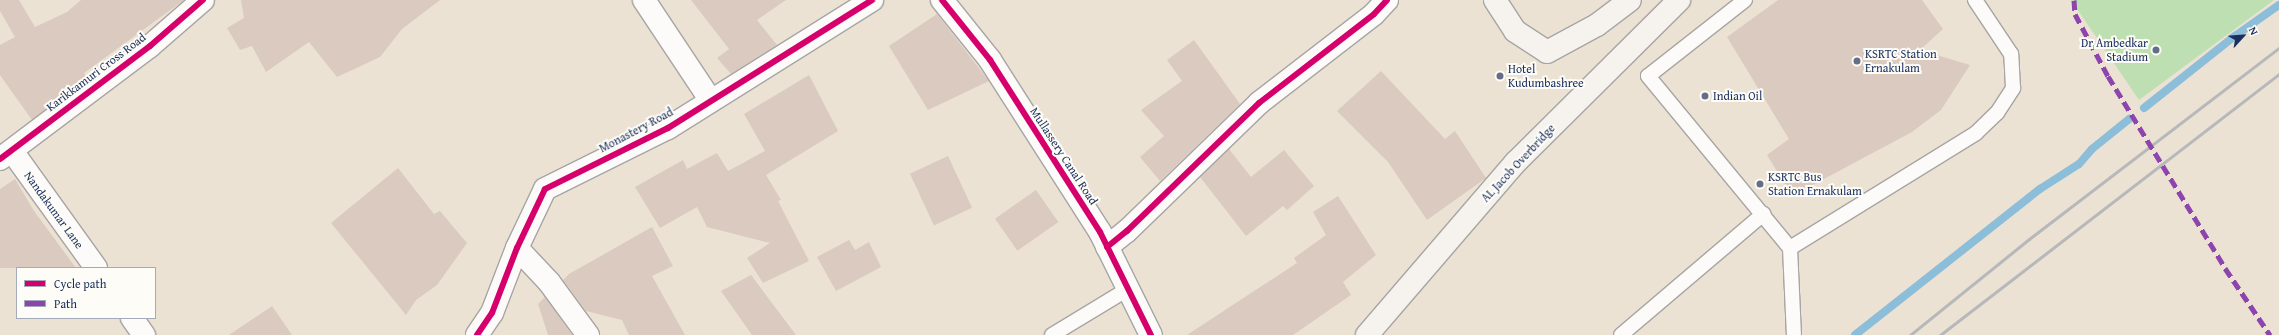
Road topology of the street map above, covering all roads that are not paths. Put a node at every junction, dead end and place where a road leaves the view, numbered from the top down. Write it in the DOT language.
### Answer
graph roads {
  1 [pos="203,0"];
  2 [pos="644,0"];
  3 [pos="872,0"];
  4 [pos="942,0"];
  5 [pos="1387,0"];
  6 [pos="1495,0"];
  7 [pos="1630,0"];
  8 [pos="1679,0"];
  9 [pos="1745,0"];
  10 [pos="1975,0"];
  11 [pos="711,101"];
  12 [pos="6,155"];
  13 [pos="1763,214"];
  14 [pos="1107,247"];
  15 [pos="517,248"];
  16 [pos="1790,248"];
  17 [pos="95,267"];
  18 [pos="1128,289"];
  19 [pos="133,319"];
  20 [pos="144,335"];
  21 [pos="477,335"];
  22 [pos="588,335"];
  23 [pos="1052,335"];
  24 [pos="1151,335"];
  25 [pos="1367,335"];
  26 [pos="1621,335"];
  27 [pos="1794,335"];
  1 -- 12 [label="street, Karikkamuri Cross Road"];
  2 -- 11 [label="street"];
  3 -- 11 [label="street, Monastery Road"];
  4 -- 14 [label="street, Mullassery Canal Road"];
  5 -- 14 [label="street"];
  6 -- 7 [label="main road"];
  8 -- 25 [label="main road, AL Jacob Overbridge"];
  9 -- 13 [label="lane"];
  10 -- 16 [label="lane"];
  11 -- 15 [label="street, Monastery Road"];
  12 -- 17 [label="street, Nandakumar Lane"];
  13 -- 16 [label="lane"];
  13 -- 26 [label="lane"];
  14 -- 18 [label="street, Mullassery Canal Road"];
  15 -- 21 [label="street, Monastery Road"];
  15 -- 22 [label="street"];
  16 -- 27 [label="lane"];
  18 -- 23 [label="lane"];
  18 -- 24 [label="street, Mullassery Canal Road"];
  19 -- 20 [label="street"];
}
